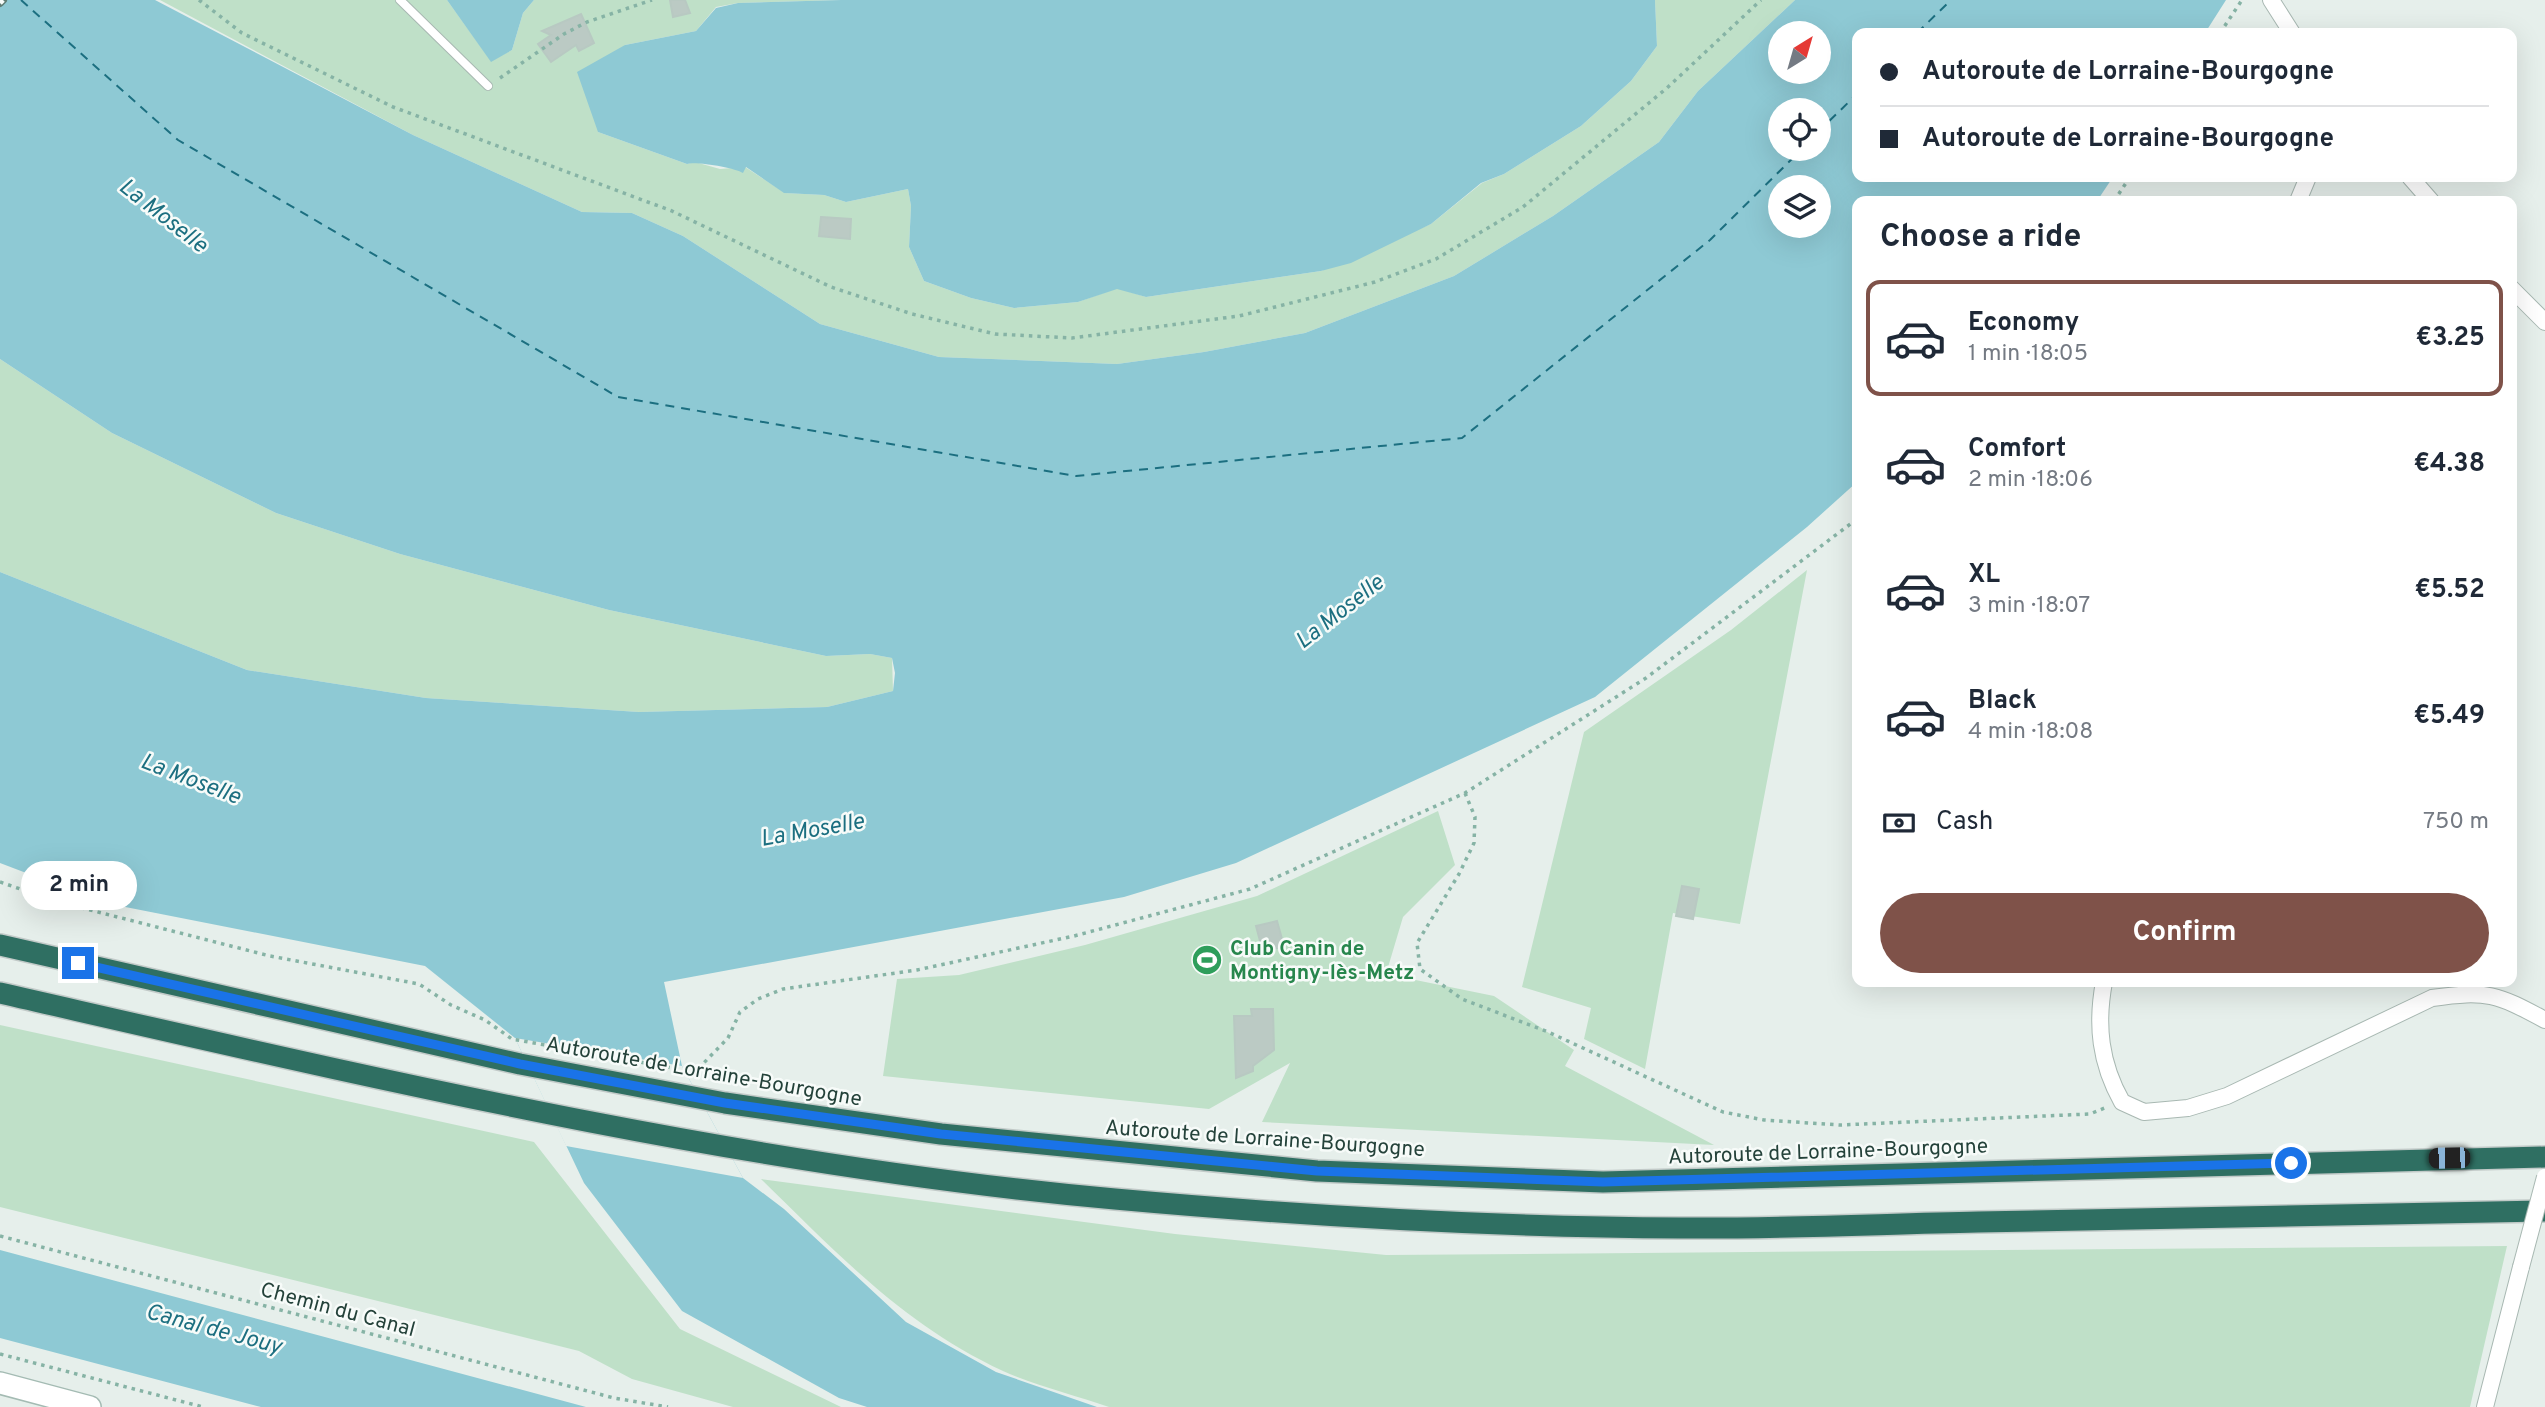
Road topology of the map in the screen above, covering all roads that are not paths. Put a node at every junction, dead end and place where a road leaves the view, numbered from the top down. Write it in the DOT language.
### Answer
graph roads {
  1 [pos="400,0"];
  2 [pos="2271,0"];
  3 [pos="2289,28"];
  4 [pos="488,86"];
  5 [pos="2414,182"];
  6 [pos="2427,196"];
  7 [pos="2517,294"];
  8 [pos="2545,322"];
  9 [pos="0,946"];
  10 [pos="2103,987"];
  11 [pos="0,993"];
  12 [pos="2545,1020"];
  13 [pos="2545,1157"];
  14 [pos="2545,1177"];
  15 [pos="2545,1211"];
  16 [pos="0,1383"];
  17 [pos="90,1407"];
  18 [pos="2485,1407"];
  1 -- 4 [label="lane"];
  2 -- 3 [label="street"];
  5 -- 6 [label="street"];
  7 -- 8 [label="street"];
  9 -- 13 [label="highway, Autoroute de Lorraine-Bourgogne"];
  10 -- 12 [label="street"];
  11 -- 15 [label="highway"];
  14 -- 18 [label="street, bridge"];
  16 -- 17 [label="street"];
}
